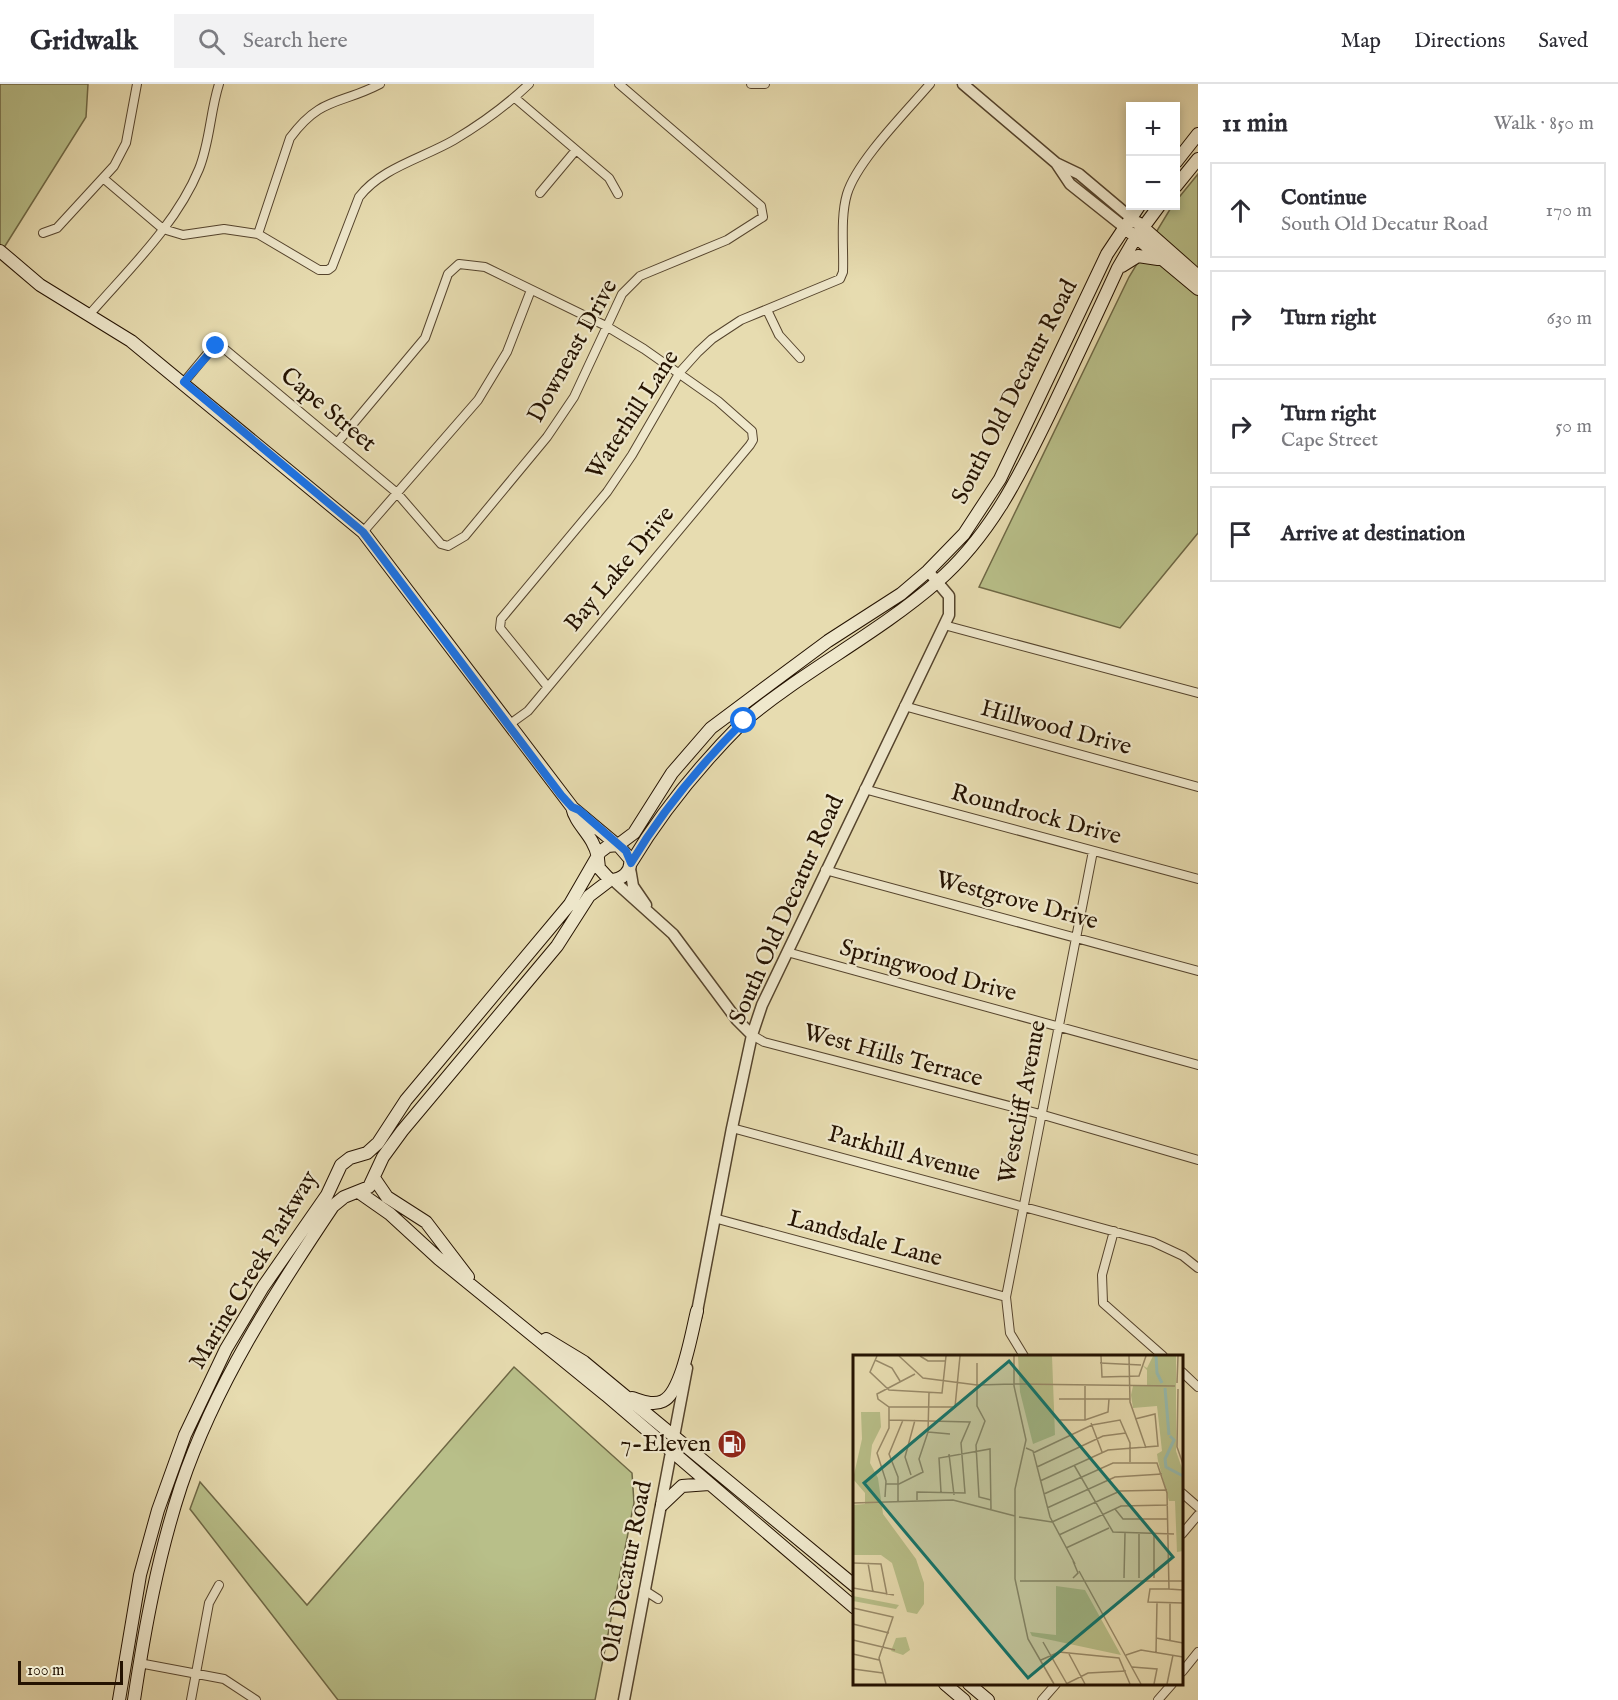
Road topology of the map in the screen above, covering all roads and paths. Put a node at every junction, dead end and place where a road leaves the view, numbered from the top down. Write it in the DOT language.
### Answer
graph roads {
  1 [pos="137,84"];
  2 [pos="219,84"];
  3 [pos="380,84"];
  4 [pos="529,84"];
  5 [pos="619,84"];
  6 [pos="751,84"];
  7 [pos="765,84"];
  8 [pos="930,84"];
  9 [pos="963,84"];
  10 [pos="515,98"];
  11 [pos="1198,134"];
  12 [pos="576,150"];
  13 [pos="1180,157"];
  14 [pos="1198,159"];
  15 [pos="103,178"];
  16 [pos="1180,181"];
  17 [pos="540,192"];
  18 [pos="618,194"];
  19 [pos="1136,210"];
  20 [pos="1156,210"];
  21 [pos="1127,222"];
  22 [pos="163,229"];
  23 [pos="1139,232"];
  24 [pos="43,234"];
  25 [pos="258,234"];
  26 [pos="0,251"];
  27 [pos="1161,260"];
  28 [pos="1118,268"];
  29 [pos="1198,276"];
  30 [pos="1198,289"];
  31 [pos="531,290"];
  32 [pos="767,310"];
  33 [pos="89,315"];
  34 [pos="606,326"];
  35 [pos="800,358"];
  36 [pos="680,372"];
  37 [pos="184,382"];
  38 [pos="1044,386"];
  39 [pos="1059,393"];
  40 [pos="337,443"];
  41 [pos="397,493"];
  42 [pos="363,532"];
  43 [pos="445,546"];
  44 [pos="928,571"];
  45 [pos="937,582"];
  46 [pos="944,625"];
  47 [pos="547,686"];
  48 [pos="1198,693"];
  49 [pos="744,701"];
  50 [pos="904,706"];
  51 [pos="753,714"];
  52 [pos="510,724"];
  53 [pos="1198,787"];
  54 [pos="864,789"];
  55 [pos="572,807"];
  56 [pos="617,844"];
  57 [pos="1093,851"];
  58 [pos="598,858"];
  59 [pos="630,866"];
  60 [pos="825,870"];
  61 [pos="1198,879"];
  62 [pos="611,880"];
  63 [pos="647,908"];
  64 [pos="1078,937"];
  65 [pos="787,952"];
  66 [pos="1198,971"];
  67 [pos="1057,1027"];
  68 [pos="752,1035"];
  69 [pos="1198,1065"];
  70 [pos="1040,1114"];
  71 [pos="732,1128"];
  72 [pos="355,1157"];
  73 [pos="1198,1160"];
  74 [pos="339,1172"];
  75 [pos="374,1177"];
  76 [pos="358,1193"];
  77 [pos="1022,1207"];
  78 [pos="714,1218"];
  79 [pos="1114,1231"];
  80 [pos="1198,1268"];
  81 [pos="480,1292"];
  82 [pos="1006,1297"];
  83 [pos="697,1311"];
  84 [pos="528,1332"];
  85 [pos="1023,1355"];
  86 [pos="1162,1355"];
  87 [pos="1183,1373"];
  88 [pos="1198,1387"];
  89 [pos="626,1396"];
  90 [pos="675,1438"];
  91 [pos="672,1452"];
  92 [pos="709,1484"];
  93 [pos="1183,1494"];
  94 [pos="662,1505"];
  95 [pos="1198,1507"];
  96 [pos="1198,1515"];
  97 [pos="1183,1533"];
  98 [pos="830,1566"];
  99 [pos="820,1577"];
  100 [pos="853,1584"];
  101 [pos="219,1586"];
  102 [pos="644,1590"];
  103 [pos="658,1599"];
  104 [pos="853,1606"];
  105 [pos="1198,1652"];
  106 [pos="124,1660"];
  107 [pos="140,1663"];
  108 [pos="1183,1671"];
  109 [pos="195,1672"];
  110 [pos="947,1685"];
  111 [pos="971,1685"];
  112 [pos="1054,1685"];
  113 [pos="1170,1685"];
  114 [pos="119,1700"];
  115 [pos="134,1700"];
  116 [pos="191,1700"];
  117 [pos="256,1700"];
  118 [pos="624,1700"];
  119 [pos="964,1700"];
  120 [pos="988,1700"];
  121 [pos="1042,1700"];
  122 [pos="1158,1700"];
  1 -- 15 [label="street"];
  2 -- 22 [label="street"];
  3 -- 25 [label="street"];
  4 -- 10 [label="street"];
  5 -- 34 [label="street, Downeast Drive"];
  6 -- 7 [label="street"];
  8 -- 32 [label="street, Waterhill Lane"];
  9 -- 21 [label="street"];
  10 -- 12 [label="street"];
  10 -- 25 [label="street"];
  11 -- 13 [label="main road"];
  12 -- 17 [label="street"];
  12 -- 18 [label="street"];
  14 -- 16 [label="main road"];
  15 -- 22 [label="street"];
  15 -- 24 [label="street"];
  19 -- 21 [label="main road"];
  20 -- 23 [label="main road"];
  21 -- 23 [label="main road"];
  21 -- 38 [label="main road, South Old Decatur Road"];
  22 -- 25 [label="street"];
  22 -- 33 [label="street"];
  23 -- 27 [label="main road"];
  23 -- 28 [label="main road, South Old Decatur Road"];
  23 -- 29 [label="main road"];
  26 -- 33 [label="main road"];
  27 -- 28 [label="main road"];
  27 -- 30 [label="main road"];
  28 -- 39 [label="main road, South Old Decatur Road"];
  31 -- 34 [label="street"];
  31 -- 40 [label="street"];
  31 -- 41 [label="street"];
  32 -- 35 [label="street"];
  32 -- 36 [label="street, Waterhill Lane"];
  33 -- 37 [label="main road"];
  34 -- 36 [label="street"];
  34 -- 43 [label="street, Downeast Drive"];
  36 -- 47 [label="street, Waterhill Lane"];
  36 -- 47 [label="street, Bay Lake Drive"];
  37 -- 40 [label="street, Cape Street"];
  37 -- 42 [label="main road"];
  38 -- 39 [label="main road"];
  38 -- 44 [label="main road, South Old Decatur Road"];
  39 -- 45 [label="main road, South Old Decatur Road"];
  40 -- 41 [label="street, Cape Street"];
  41 -- 42 [label="street"];
  41 -- 43 [label="street, Cape Street"];
  42 -- 52 [label="main road"];
  44 -- 45 [label="street"];
  44 -- 49 [label="main road, South Old Decatur Road"];
  45 -- 46 [label="street, South Old Decatur Road"];
  45 -- 51 [label="main road, South Old Decatur Road"];
  46 -- 48 [label="street"];
  46 -- 50 [label="street, South Old Decatur Road"];
  47 -- 52 [label="street, Bay Lake Drive"];
  49 -- 51 [label="main road"];
  49 -- 56 [label="main road, South Old Decatur Road"];
  50 -- 53 [label="street, Hillwood Drive"];
  50 -- 54 [label="street, South Old Decatur Road"];
  51 -- 59 [label="main road, South Old Decatur Road"];
  52 -- 55 [label="main road"];
  54 -- 57 [label="street, Roundrock Drive"];
  54 -- 60 [label="street, South Old Decatur Road"];
  55 -- 56 [label="main road"];
  55 -- 58 [label="main road"];
  56 -- 58 [label="main road"];
  56 -- 59 [label="main road"];
  57 -- 61 [label="street, Roundrock Drive"];
  57 -- 64 [label="street, Westcliff Avenue"];
  58 -- 62 [label="main road"];
  58 -- 72 [label="main road"];
  59 -- 62 [label="main road"];
  59 -- 63 [label="street"];
  60 -- 64 [label="street, Westgrove Drive"];
  60 -- 65 [label="street, South Old Decatur Road"];
  62 -- 63 [label="street"];
  62 -- 75 [label="main road"];
  63 -- 68 [label="street"];
  64 -- 66 [label="street, Westgrove Drive"];
  64 -- 67 [label="street, Westcliff Avenue"];
  65 -- 67 [label="street, Springwood Drive"];
  65 -- 68 [label="street, South Old Decatur Road"];
  67 -- 69 [label="street, Springwood Drive"];
  67 -- 70 [label="street, Westcliff Avenue"];
  68 -- 70 [label="street, West Hills Terrace"];
  68 -- 71 [label="street, South Old Decatur Road"];
  70 -- 73 [label="street, West Hills Terrace"];
  70 -- 77 [label="street, Westcliff Avenue"];
  71 -- 77 [label="street, Parkhill Avenue"];
  71 -- 78 [label="street, South Old Decatur Road"];
  72 -- 74 [label="main road"];
  72 -- 75 [label="main road"];
  74 -- 76 [label="main road"];
  74 -- 106 [label="main road, Marine Creek Parkway"];
  75 -- 76 [label="main road"];
  75 -- 81 [label="main road"];
  76 -- 81 [label="main road"];
  76 -- 107 [label="main road, Marine Creek Parkway"];
  77 -- 79 [label="street, Parkhill Avenue"];
  77 -- 82 [label="street, Westcliff Avenue"];
  78 -- 82 [label="street, Landsdale Lane"];
  78 -- 83 [label="street, South Old Decatur Road"];
  79 -- 80 [label="street, Parkhill Avenue"];
  79 -- 86 [label="street"];
  81 -- 84 [label="main road"];
  82 -- 85 [label="street, Westcliff Avenue"];
  83 -- 89 [label="main road"];
  83 -- 90 [label="street, South Old Decatur Road"];
  84 -- 89 [label="main road"];
  84 -- 91 [label="main road"];
  87 -- 88 [label="street"];
  89 -- 90 [label="main road"];
  90 -- 91 [label="street, South Old Decatur Road"];
  90 -- 98 [label="main road"];
  91 -- 92 [label="main road"];
  91 -- 94 [label="street, Old Decatur Road"];
  92 -- 94 [label="main road"];
  92 -- 99 [label="main road"];
  93 -- 95 [label="street"];
  94 -- 102 [label="street, Old Decatur Road"];
  96 -- 97 [label="street"];
  98 -- 99 [label="main road"];
  98 -- 100 [label="main road"];
  99 -- 104 [label="main road"];
  101 -- 109 [label="street"];
  102 -- 103 [label="street"];
  102 -- 118 [label="street, Old Decatur Road"];
  105 -- 108 [label="street"];
  106 -- 107 [label="main road"];
  106 -- 114 [label="main road, Marine Creek Parkway"];
  107 -- 109 [label="street"];
  107 -- 115 [label="main road, Marine Creek Parkway"];
  109 -- 116 [label="street"];
  109 -- 117 [label="street"];
  110 -- 119 [label="main road"];
  111 -- 120 [label="main road"];
  112 -- 121 [label="street"];
  113 -- 122 [label="street"];
}
